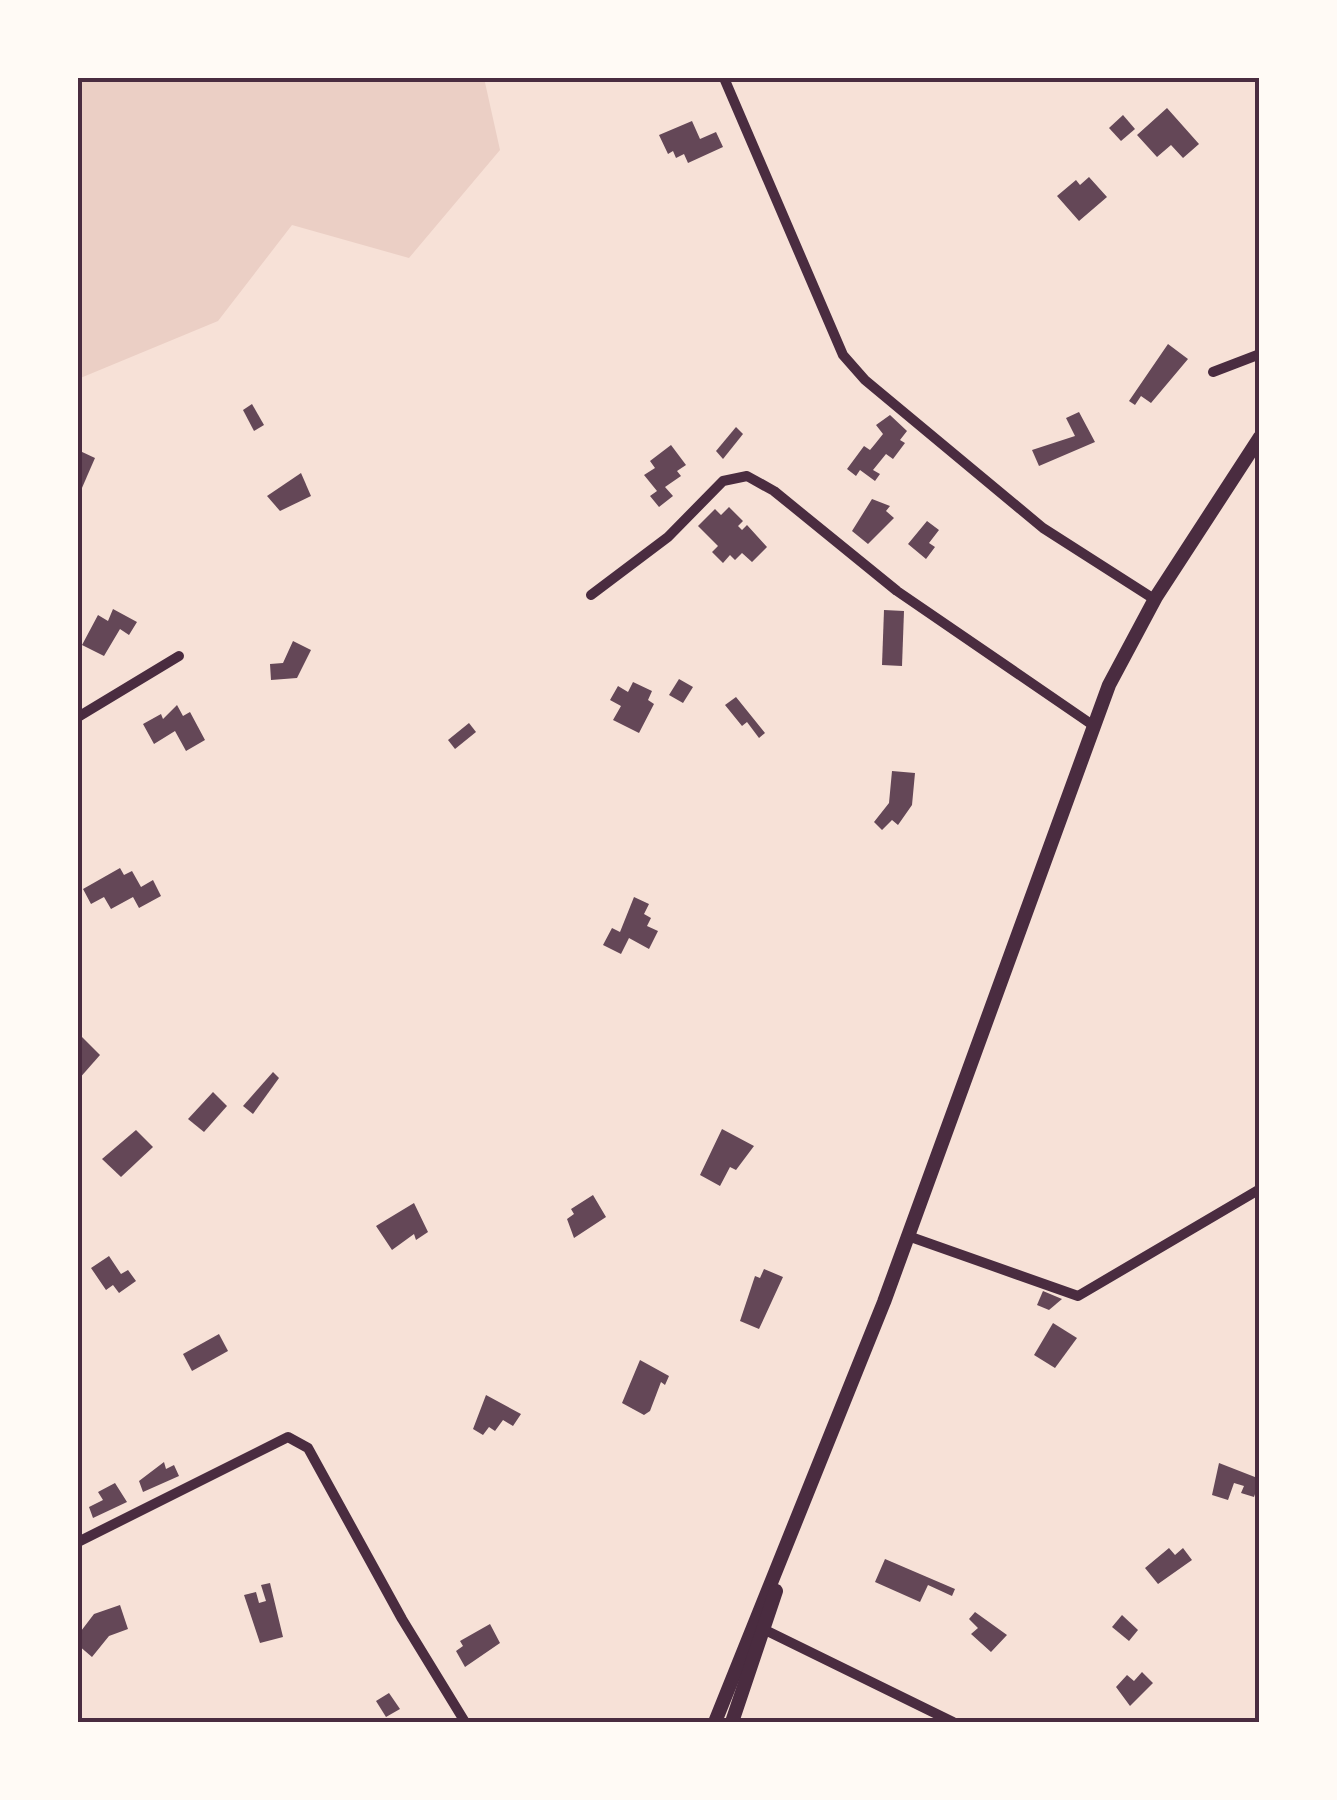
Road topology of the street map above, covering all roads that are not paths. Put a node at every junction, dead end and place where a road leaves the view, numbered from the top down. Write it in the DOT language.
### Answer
graph roads {
  1 [pos="724,78"];
  2 [pos="1260,354"];
  3 [pos="1214,372"];
  4 [pos="1260,437"];
  5 [pos="591,595"];
  6 [pos="1154,598"];
  7 [pos="179,656"];
  8 [pos="78,718"];
  9 [pos="1094,726"];
  10 [pos="1260,1190"];
  11 [pos="908,1236"];
  12 [pos="78,1542"];
  13 [pos="759,1626"];
  14 [pos="466,1722"];
  15 [pos="715,1722"];
  16 [pos="732,1722"];
  17 [pos="953,1722"];
  1 -- 6 [label="street"];
  2 -- 3 [label="street"];
  4 -- 6 [label="main road"];
  5 -- 9 [label="street"];
  6 -- 9 [label="main road"];
  7 -- 8 [label="street"];
  9 -- 11 [label="main road"];
  10 -- 11 [label="street"];
  11 -- 13 [label="main road"];
  12 -- 14 [label="street"];
  13 -- 15 [label="main road"];
  13 -- 16 [label="main road"];
  13 -- 17 [label="street"];
}
